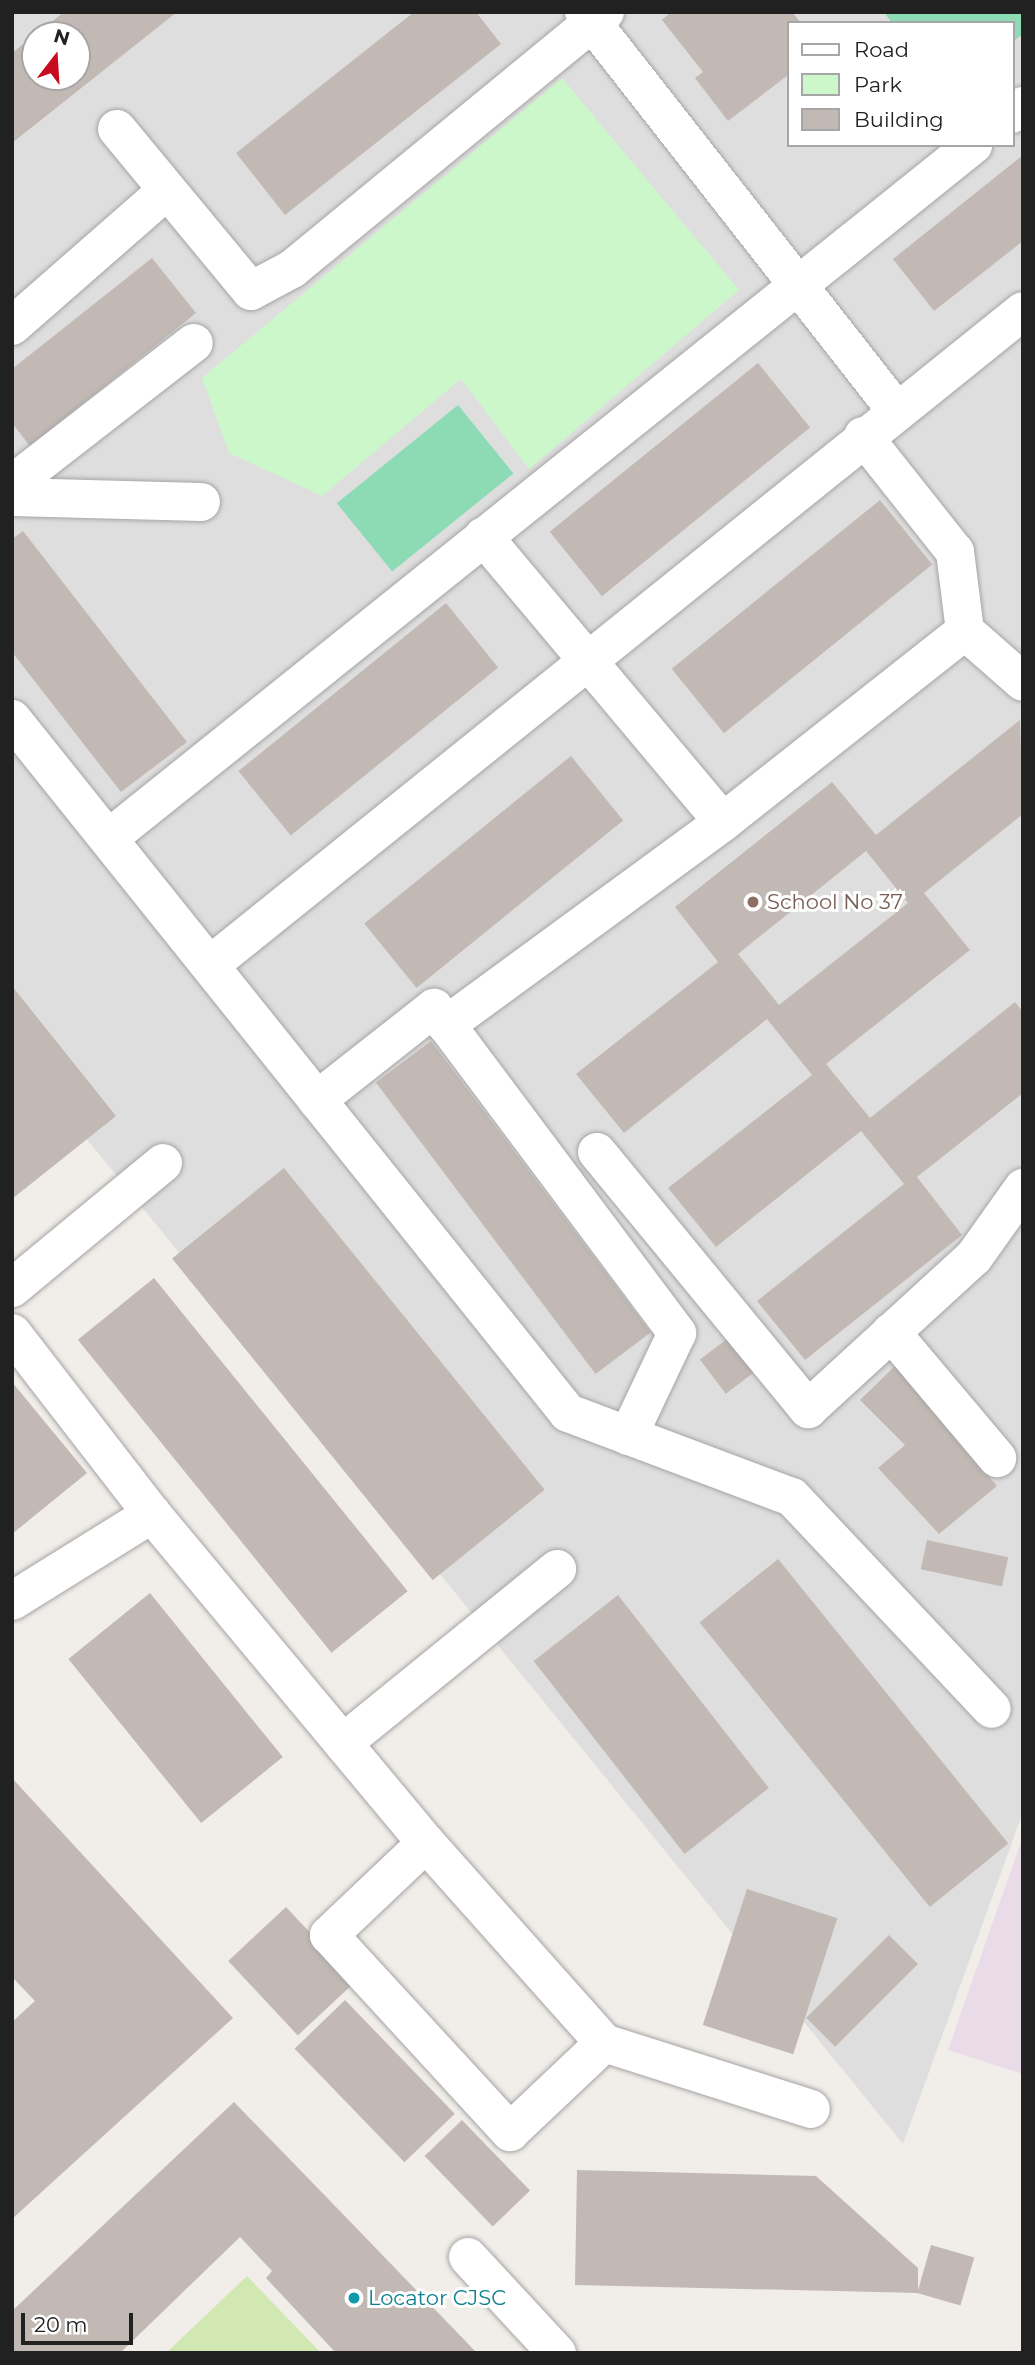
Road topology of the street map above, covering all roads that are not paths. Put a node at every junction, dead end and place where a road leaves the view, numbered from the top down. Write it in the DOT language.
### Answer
graph roads {
  1 [pos="594,16"];
  2 [pos="117,130"];
  3 [pos="970,147"];
  4 [pos="166,191"];
  5 [pos="798,282"];
  6 [pos="1023,311"];
  7 [pos="12,327"];
  8 [pos="194,343"];
  9 [pos="895,409"];
  10 [pos="863,436"];
  11 [pos="12,484"];
  12 [pos="12,497"];
  13 [pos="201,502"];
  14 [pos="483,536"];
  15 [pos="965,631"];
  16 [pos="588,658"];
  17 [pos="1023,682"];
  18 [pos="12,719"];
  19 [pos="723,822"];
  20 [pos="109,838"];
  21 [pos="210,965"];
  22 [pos="446,1025"];
  23 [pos="317,1100"];
  24 [pos="597,1152"];
  25 [pos="163,1163"];
  26 [pos="1023,1188"];
  27 [pos="12,1288"];
  28 [pos="891,1332"];
  29 [pos="12,1333"];
  30 [pos="628,1436"];
  31 [pos="997,1458"];
  32 [pos="152,1514"];
  33 [pos="557,1569"];
  34 [pos="12,1601"];
  35 [pos="992,1709"];
  36 [pos="344,1743"];
  37 [pos="426,1843"];
  38 [pos="604,2043"];
  39 [pos="811,2109"];
  40 [pos="468,2257"];
  41 [pos="557,2353"];
  1 -- 4 [label="street"];
  1 -- 5 [label="street"];
  2 -- 4 [label="street"];
  3 -- 5 [label="street"];
  4 -- 7 [label="street"];
  5 -- 9 [label="street"];
  5 -- 14 [label="street"];
  6 -- 9 [label="street"];
  8 -- 11 [label="street"];
  9 -- 10 [label="street"];
  10 -- 15 [label="street"];
  10 -- 16 [label="street"];
  12 -- 13 [label="street"];
  14 -- 16 [label="street"];
  14 -- 20 [label="street"];
  15 -- 17 [label="street"];
  15 -- 19 [label="street"];
  16 -- 19 [label="street"];
  16 -- 21 [label="street"];
  18 -- 20 [label="street"];
  19 -- 22 [label="street"];
  20 -- 21 [label="street"];
  21 -- 23 [label="street"];
  22 -- 23 [label="street"];
  22 -- 30 [label="street"];
  23 -- 30 [label="street"];
  24 -- 28 [label="street"];
  25 -- 27 [label="street"];
  26 -- 28 [label="street"];
  28 -- 31 [label="street"];
  29 -- 32 [label="street"];
  30 -- 35 [label="street"];
  32 -- 34 [label="street"];
  32 -- 36 [label="street"];
  33 -- 36 [label="street"];
  36 -- 37 [label="street"];
  37 -- 38 [label="street"];
  37 -- 38 [label="street"];
  38 -- 39 [label="street"];
  40 -- 41 [label="street"];
}
